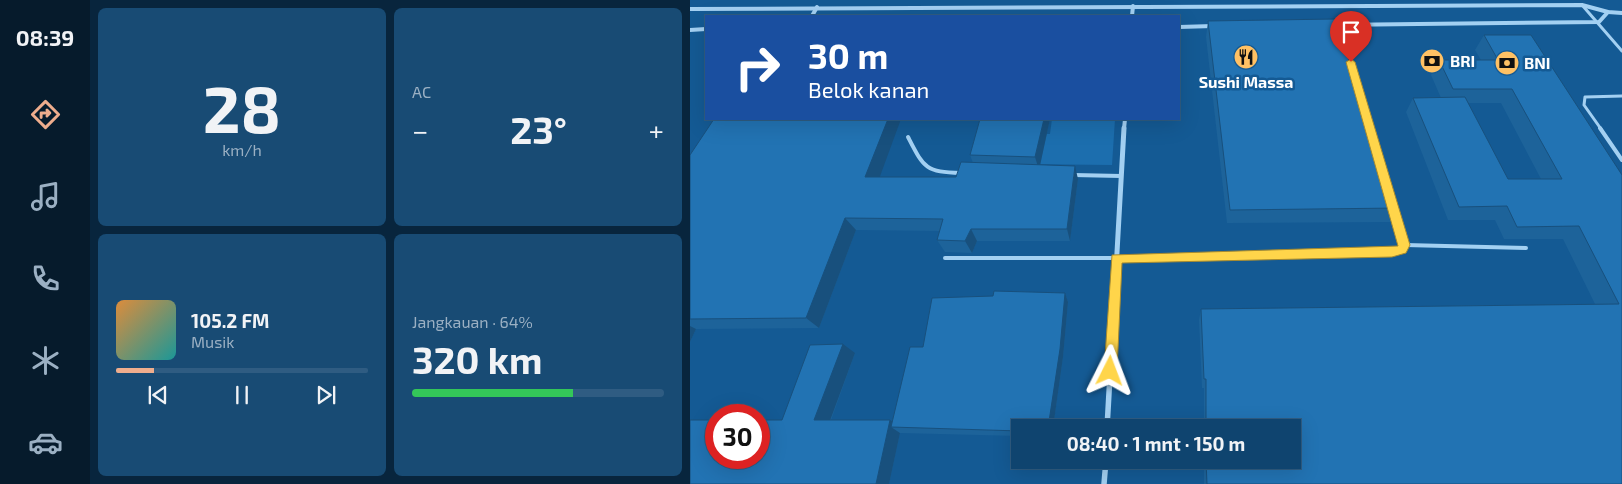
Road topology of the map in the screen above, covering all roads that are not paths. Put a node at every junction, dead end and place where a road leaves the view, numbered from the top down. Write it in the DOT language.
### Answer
graph roads {
  1 [pos="1582,5"];
  2 [pos="1133,6"];
  3 [pos="817,7"];
  4 [pos="690,9"];
  5 [pos="1608,12"];
  6 [pos="1622,12"];
  7 [pos="813,15"];
  8 [pos="1132,15"];
  9 [pos="1599,22"];
  10 [pos="1330,25"];
  11 [pos="1340,25"];
  12 [pos="1180,26"];
  13 [pos="1217,26"];
  14 [pos="690,30"];
  15 [pos="705,30"];
  16 [pos="1622,51"];
  17 [pos="1620,96"];
  18 [pos="1362,101"];
  19 [pos="1622,101"];
  20 [pos="1125,120"];
  21 [pos="908,137"];
  22 [pos="1622,160"];
  23 [pos="966,173"];
  24 [pos="1066,175"];
  25 [pos="1122,176"];
  26 [pos="1393,206"];
  27 [pos="1405,245"];
  28 [pos="1526,248"];
  29 [pos="945,258"];
  30 [pos="1116,258"];
  31 [pos="1107,419"];
  32 [pos="1105,469"];
  33 [pos="1104,484"];
  1 -- 2 [label="street"];
  1 -- 5 [label="street"];
  1 -- 9 [label="lane"];
  2 -- 3 [label="street"];
  2 -- 8 [label="street"];
  3 -- 4 [label="street"];
  3 -- 7 [label="street"];
  5 -- 6 [label="street"];
  5 -- 9 [label="street"];
  9 -- 11 [label="street"];
  9 -- 16 [label="lane"];
  10 -- 11 [label="street"];
  11 -- 18 [label="lane"];
  12 -- 13 [label="street"];
  14 -- 15 [label="street"];
  17 -- 19 [label="lane"];
  17 -- 22 [label="lane"];
  20 -- 25 [label="street"];
  21 -- 23 [label="lane"];
  24 -- 25 [label="lane"];
  25 -- 30 [label="street"];
  26 -- 27 [label="lane"];
  27 -- 28 [label="lane"];
  27 -- 30 [label="lane"];
  29 -- 30 [label="lane"];
  30 -- 31 [label="street"];
  32 -- 33 [label="street"];
}
